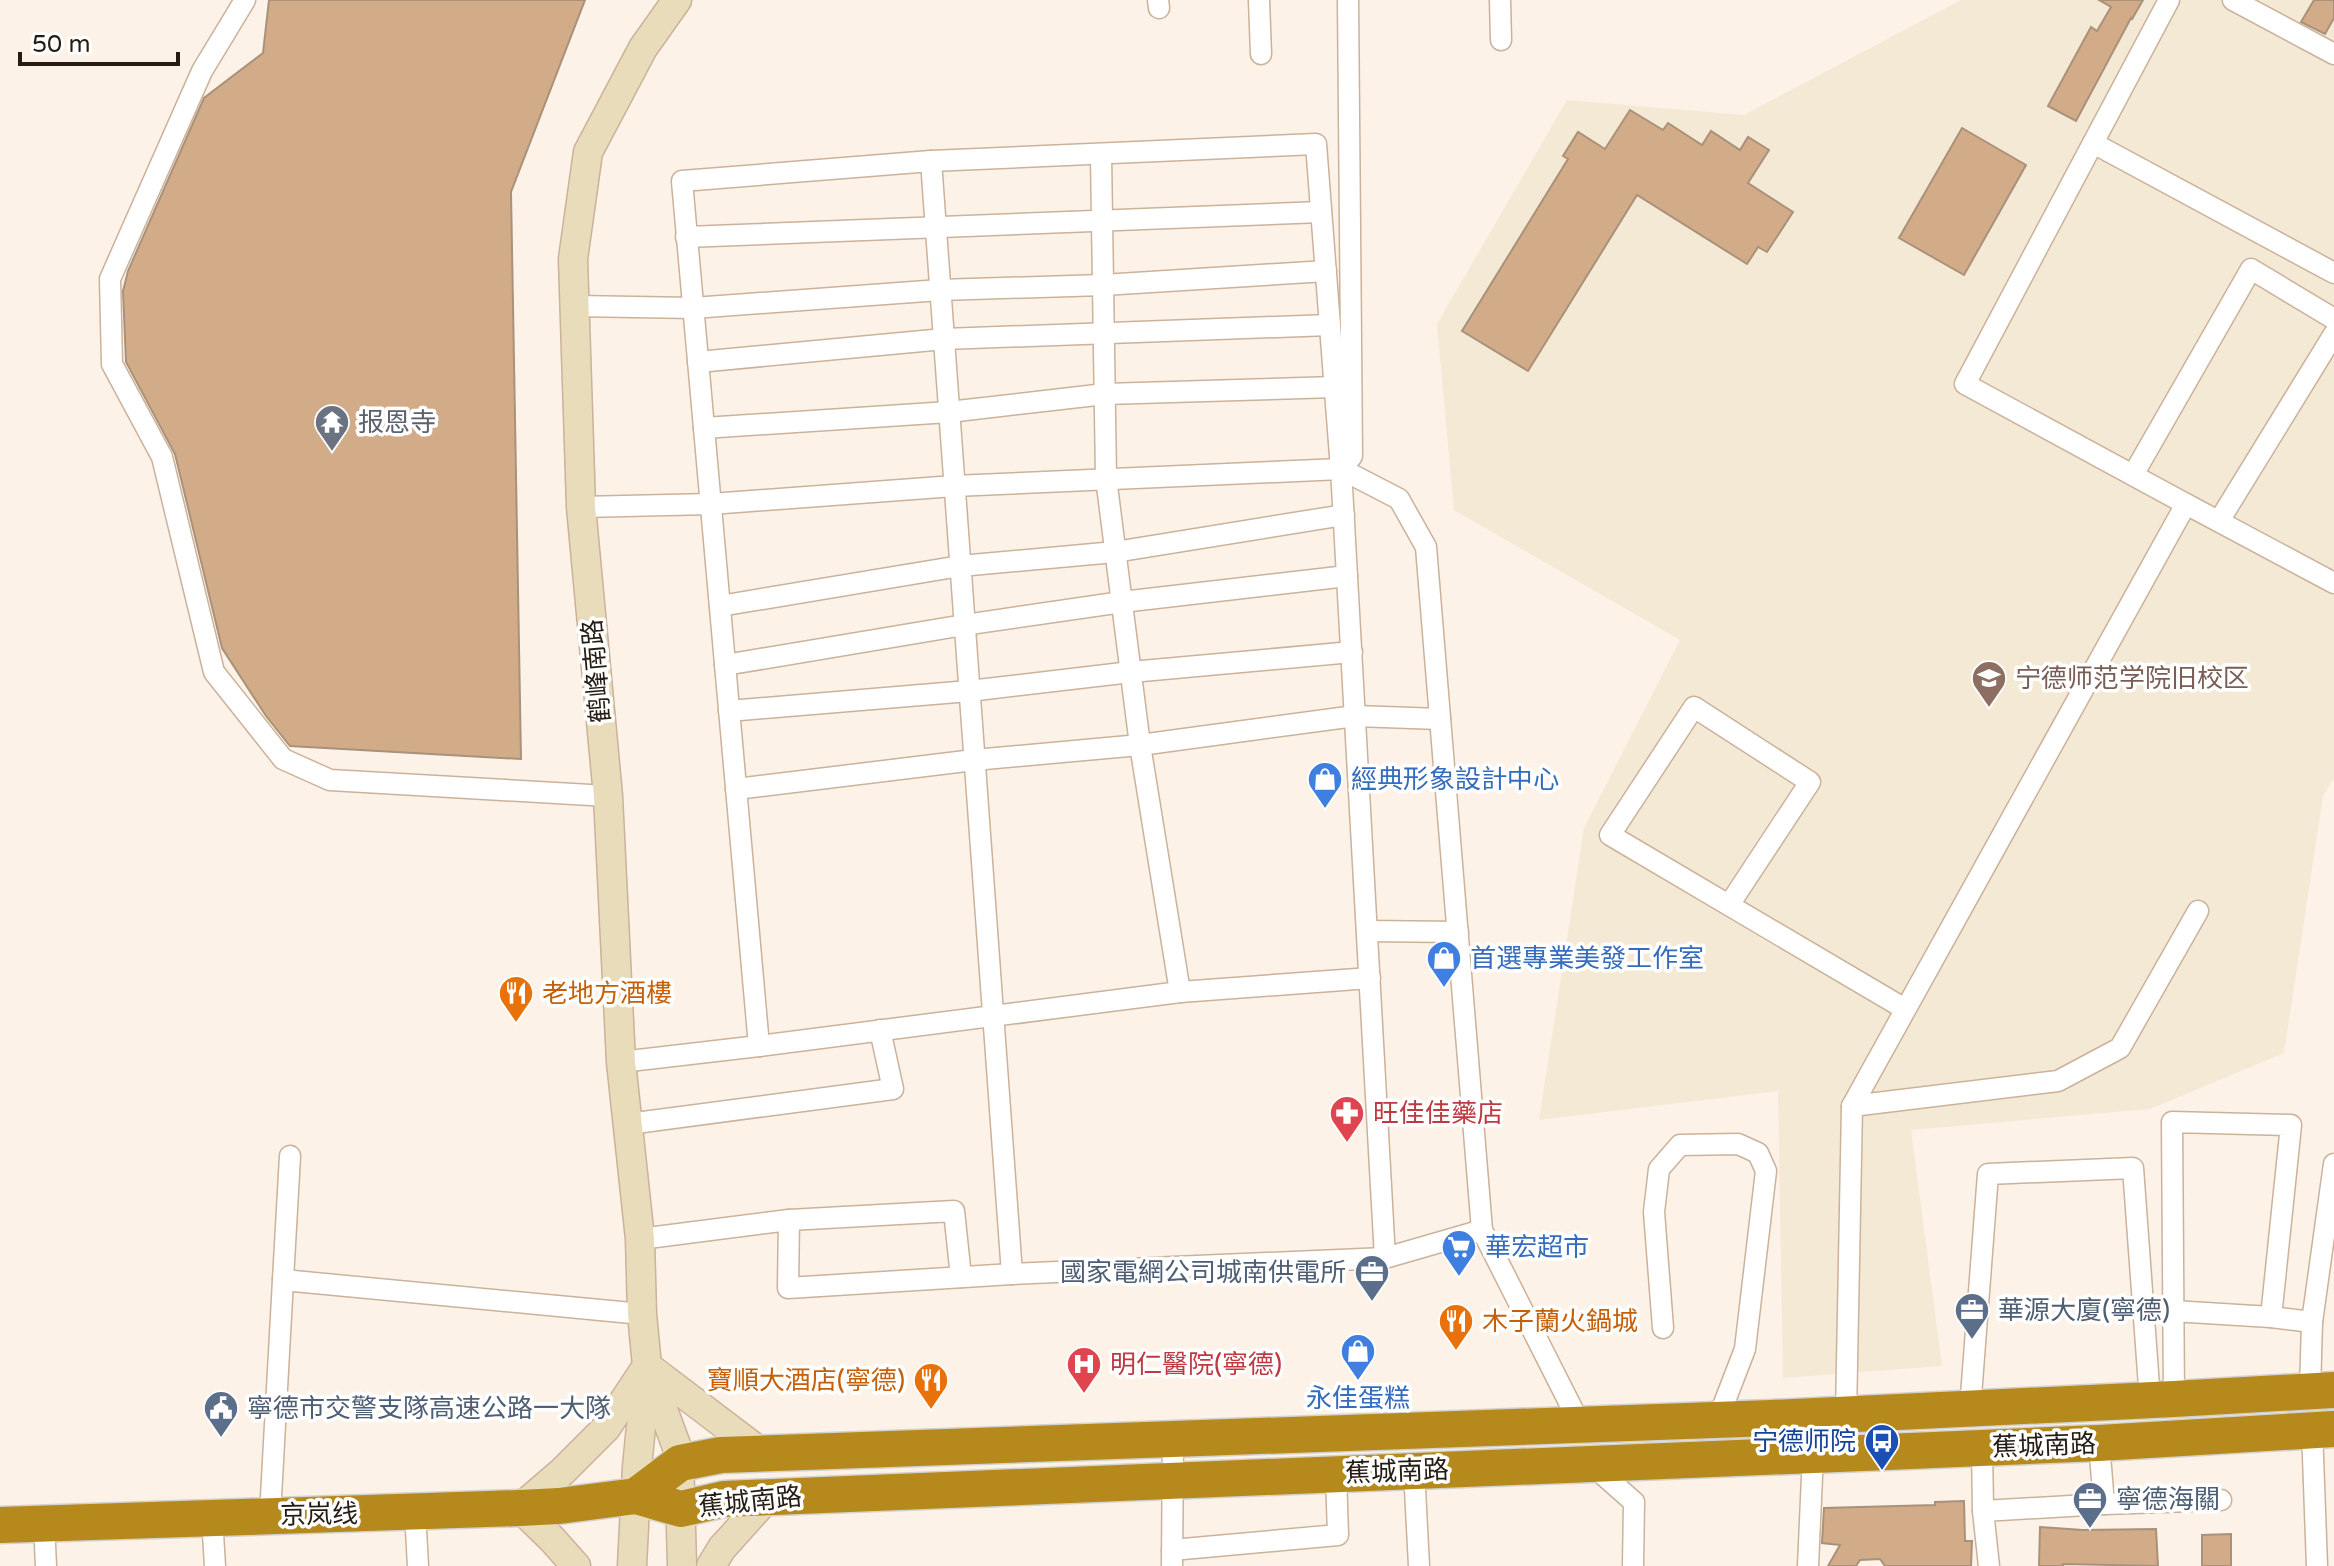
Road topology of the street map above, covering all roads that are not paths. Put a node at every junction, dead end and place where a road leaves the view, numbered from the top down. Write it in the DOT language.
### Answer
graph roads {
  1 [pos="245,0"];
  2 [pos="677,0"];
  3 [pos="1259,0"];
  4 [pos="1348,0"];
  5 [pos="1500,0"];
  6 [pos="2169,0"];
  7 [pos="2233,0"];
  8 [pos="1501,40"];
  9 [pos="1261,54"];
  10 [pos="2334,54"];
  11 [pos="2093,143"];
  12 [pos="1101,155"];
  13 [pos="931,161"];
  14 [pos="1321,212"];
  15 [pos="1102,222"];
  16 [pos="935,225"];
  17 [pos="686,237"];
  18 [pos="1326,271"];
  19 [pos="2334,273"];
  20 [pos="1103,285"];
  21 [pos="940,290"];
  22 [pos="575,306"];
  23 [pos="693,308"];
  24 [pos="2334,319"];
  25 [pos="1330,325"];
  26 [pos="1104,333"];
  27 [pos="2334,334"];
  28 [pos="944,339"];
  29 [pos="698,362"];
  30 [pos="1335,387"];
  31 [pos="1105,394"];
  32 [pos="949,412"];
  33 [pos="704,428"];
  34 [pos="1341,469"];
  35 [pos="2133,475"];
  36 [pos="1106,478"];
  37 [pos="954,486"];
  38 [pos="711,504"];
  39 [pos="2186,504"];
  40 [pos="581,507"];
  41 [pos="1344,515"];
  42 [pos="2219,521"];
  43 [pos="1115,552"];
  44 [pos="960,566"];
  45 [pos="1347,576"];
  46 [pos="2334,583"];
  47 [pos="1122,602"];
  48 [pos="720,606"];
  49 [pos="964,625"];
  50 [pos="1352,652"];
  51 [pos="725,665"];
  52 [pos="1131,672"];
  53 [pos="969,691"];
  54 [pos="729,711"];
  55 [pos="1355,716"];
  56 [pos="1440,719"];
  57 [pos="1140,745"];
  58 [pos="974,760"];
  59 [pos="736,789"];
  60 [pos="608,796"];
  61 [pos="1729,905"];
  62 [pos="2198,911"];
  63 [pos="1367,931"];
  64 [pos="1458,932"];
  65 [pos="1370,978"];
  66 [pos="1180,992"];
  67 [pos="1905,1009"];
  68 [pos="993,1015"];
  69 [pos="880,1030"];
  70 [pos="759,1046"];
  71 [pos="621,1062"];
  72 [pos="1852,1106"];
  73 [pos="628,1124"];
  74 [pos="290,1156"];
  75 [pos="2334,1164"];
  76 [pos="789,1220"];
  77 [pos="1482,1230"];
  78 [pos="640,1239"];
  79 [pos="1385,1258"];
  80 [pos="1012,1274"];
  81 [pos="961,1277"];
  82 [pos="283,1280"];
  83 [pos="2173,1311"];
  84 [pos="642,1314"];
  85 [pos="2271,1317"];
  86 [pos="2312,1322"];
  87 [pos="1663,1328"];
  88 [pos="647,1366"];
  89 [pos="2322,1390"];
  90 [pos="2162,1400"];
  91 [pos="1970,1409"];
  92 [pos="1846,1415"];
  93 [pos="1718,1419"];
  94 [pos="1580,1424"];
  95 [pos="2323,1429"];
  96 [pos="1173,1438"];
  97 [pos="2099,1443"];
  98 [pos="1982,1447"];
  99 [pos="763,1454"];
  100 [pos="1813,1454"];
  101 [pos="680,1463"];
  102 [pos="1590,1463"];
  103 [pos="1414,1470"];
  104 [pos="1336,1474"];
  105 [pos="1172,1480"];
  106 [pos="636,1496"];
  107 [pos="768,1497"];
  108 [pos="2221,1500"];
  109 [pos="2104,1504"];
  110 [pos="520,1508"];
  111 [pos="681,1509"];
  112 [pos="1983,1511"];
  113 [pos="415,1512"];
  114 [pos="270,1515"];
  115 [pos="212,1517"];
  116 [pos="44,1523"];
  117 [pos="0,1525"];
  118 [pos="1172,1558"];
  119 [pos="46,1566"];
  120 [pos="215,1566"];
  121 [pos="418,1566"];
  122 [pos="576,1566"];
  123 [pos="632,1566"];
  124 [pos="682,1566"];
  125 [pos="711,1566"];
  126 [pos="1419,1566"];
  127 [pos="1633,1566"];
  128 [pos="1808,1566"];
  129 [pos="1989,1566"];
  130 [pos="2317,1566"];
  1 -- 60 [label="street"];
  2 -- 22 [label="street, 鹤峰南路"];
  3 -- 9 [label="street"];
  4 -- 34 [label="street"];
  5 -- 8 [label="street"];
  6 -- 11 [label="street"];
  7 -- 10 [label="street"];
  11 -- 19 [label="street"];
  11 -- 35 [label="street"];
  12 -- 13 [label="street"];
  12 -- 14 [label="street"];
  12 -- 15 [label="street"];
  13 -- 16 [label="street"];
  13 -- 17 [label="street"];
  14 -- 15 [label="street"];
  14 -- 18 [label="street"];
  15 -- 16 [label="street"];
  15 -- 20 [label="street"];
  16 -- 17 [label="street"];
  16 -- 21 [label="street"];
  17 -- 23 [label="street"];
  18 -- 20 [label="street"];
  18 -- 25 [label="street"];
  20 -- 21 [label="street"];
  20 -- 26 [label="street"];
  21 -- 23 [label="street"];
  21 -- 28 [label="street"];
  22 -- 23 [label="street"];
  22 -- 40 [label="street, 鹤峰南路"];
  23 -- 29 [label="street"];
  24 -- 35 [label="street"];
  25 -- 26 [label="street"];
  25 -- 30 [label="street"];
  26 -- 28 [label="street"];
  26 -- 31 [label="street"];
  27 -- 42 [label="street"];
  28 -- 29 [label="street"];
  28 -- 32 [label="street"];
  29 -- 33 [label="street"];
  30 -- 31 [label="street"];
  30 -- 34 [label="street"];
  31 -- 32 [label="street"];
  31 -- 36 [label="street"];
  32 -- 33 [label="street"];
  32 -- 37 [label="street"];
  33 -- 38 [label="street"];
  34 -- 36 [label="street"];
  34 -- 41 [label="street"];
  34 -- 56 [label="street"];
  35 -- 39 [label="street"];
  36 -- 37 [label="street"];
  36 -- 43 [label="street"];
  37 -- 38 [label="street"];
  37 -- 44 [label="street"];
  38 -- 40 [label="street"];
  38 -- 48 [label="street"];
  39 -- 42 [label="street"];
  39 -- 67 [label="street"];
  40 -- 60 [label="street, 鹤峰南路"];
  41 -- 43 [label="street"];
  41 -- 45 [label="street"];
  42 -- 46 [label="street"];
  43 -- 44 [label="street"];
  43 -- 47 [label="street"];
  44 -- 48 [label="street"];
  44 -- 49 [label="street"];
  45 -- 47 [label="street"];
  45 -- 50 [label="street"];
  47 -- 49 [label="street"];
  47 -- 52 [label="street"];
  48 -- 51 [label="street"];
  49 -- 51 [label="street"];
  49 -- 53 [label="street"];
  50 -- 52 [label="street"];
  50 -- 55 [label="street"];
  51 -- 54 [label="street"];
  52 -- 53 [label="street"];
  52 -- 57 [label="street"];
  53 -- 54 [label="street"];
  53 -- 58 [label="street"];
  54 -- 59 [label="street"];
  55 -- 56 [label="street"];
  55 -- 57 [label="street"];
  55 -- 63 [label="street"];
  56 -- 64 [label="street"];
  57 -- 58 [label="street"];
  57 -- 66 [label="street"];
  58 -- 59 [label="street"];
  58 -- 68 [label="street"];
  59 -- 70 [label="street"];
  60 -- 71 [label="street, 鹤峰南路"];
  61 -- 61 [label="street"];
  61 -- 67 [label="street"];
  62 -- 72 [label="street"];
  63 -- 64 [label="street"];
  63 -- 65 [label="street"];
  64 -- 77 [label="street"];
  65 -- 66 [label="street"];
  65 -- 79 [label="street"];
  66 -- 68 [label="street"];
  67 -- 72 [label="street"];
  68 -- 69 [label="street"];
  68 -- 80 [label="street"];
  69 -- 70 [label="street"];
  69 -- 73 [label="street"];
  70 -- 71 [label="street"];
  71 -- 73 [label="street, 鹤峰南路"];
  72 -- 92 [label="street"];
  73 -- 78 [label="street, 鹤峰南路"];
  74 -- 82 [label="street"];
  75 -- 86 [label="street"];
  76 -- 78 [label="street"];
  76 -- 81 [label="street"];
  76 -- 81 [label="street"];
  77 -- 79 [label="street"];
  77 -- 94 [label="street"];
  78 -- 84 [label="street, 鹤峰南路"];
  79 -- 80 [label="street"];
  80 -- 81 [label="street"];
  82 -- 84 [label="street"];
  82 -- 114 [label="street"];
  83 -- 85 [label="street"];
  83 -- 85 [label="street"];
  83 -- 90 [label="street"];
  84 -- 88 [label="street, 鹤峰南路"];
  85 -- 86 [label="street"];
  86 -- 89 [label="street"];
  87 -- 93 [label="street"];
  88 -- 99 [label="street"];
  88 -- 101 [label="street"];
  88 -- 106 [label="street"];
  88 -- 110 [label="street"];
  89 -- 90 [label="highway, 蕉城南路"];
  90 -- 91 [label="highway, 蕉城南路"];
  90 -- 91 [label="street"];
  91 -- 92 [label="highway, 蕉城南路"];
  92 -- 93 [label="highway, 蕉城南路"];
  93 -- 94 [label="highway, 蕉城南路"];
  94 -- 96 [label="highway, 蕉城南路"];
  95 -- 97 [label="highway, 蕉城南路"];
  95 -- 130 [label="street"];
  96 -- 99 [label="highway, 蕉城南路"];
  96 -- 105 [label="street"];
  97 -- 98 [label="highway, 蕉城南路"];
  97 -- 109 [label="street"];
  98 -- 100 [label="highway, 蕉城南路"];
  98 -- 112 [label="street"];
  99 -- 101 [label="highway, 蕉城南路"];
  100 -- 102 [label="highway, 蕉城南路"];
  100 -- 128 [label="street"];
  101 -- 106 [label="highway, 蕉城南路"];
  101 -- 111 [label="street"];
  102 -- 103 [label="highway, 蕉城南路"];
  102 -- 127 [label="street"];
  103 -- 104 [label="highway, 蕉城南路"];
  103 -- 126 [label="street"];
  104 -- 105 [label="highway, 蕉城南路"];
  104 -- 118 [label="street"];
  105 -- 107 [label="highway, 蕉城南路"];
  105 -- 118 [label="street"];
  106 -- 110 [label="highway, 京岚线"];
  106 -- 111 [label="highway, 蕉城南路"];
  106 -- 123 [label="street"];
  107 -- 111 [label="highway, 蕉城南路"];
  107 -- 125 [label="street"];
  108 -- 109 [label="street"];
  109 -- 112 [label="street"];
  110 -- 113 [label="highway, 京岚线"];
  110 -- 122 [label="street"];
  111 -- 124 [label="street"];
  112 -- 129 [label="street"];
  113 -- 114 [label="highway, 京岚线"];
  113 -- 121 [label="street"];
  114 -- 115 [label="highway, 京岚线"];
  115 -- 116 [label="highway, 京岚线"];
  115 -- 120 [label="street"];
  116 -- 117 [label="highway, 京岚线"];
  116 -- 119 [label="street"];
}
